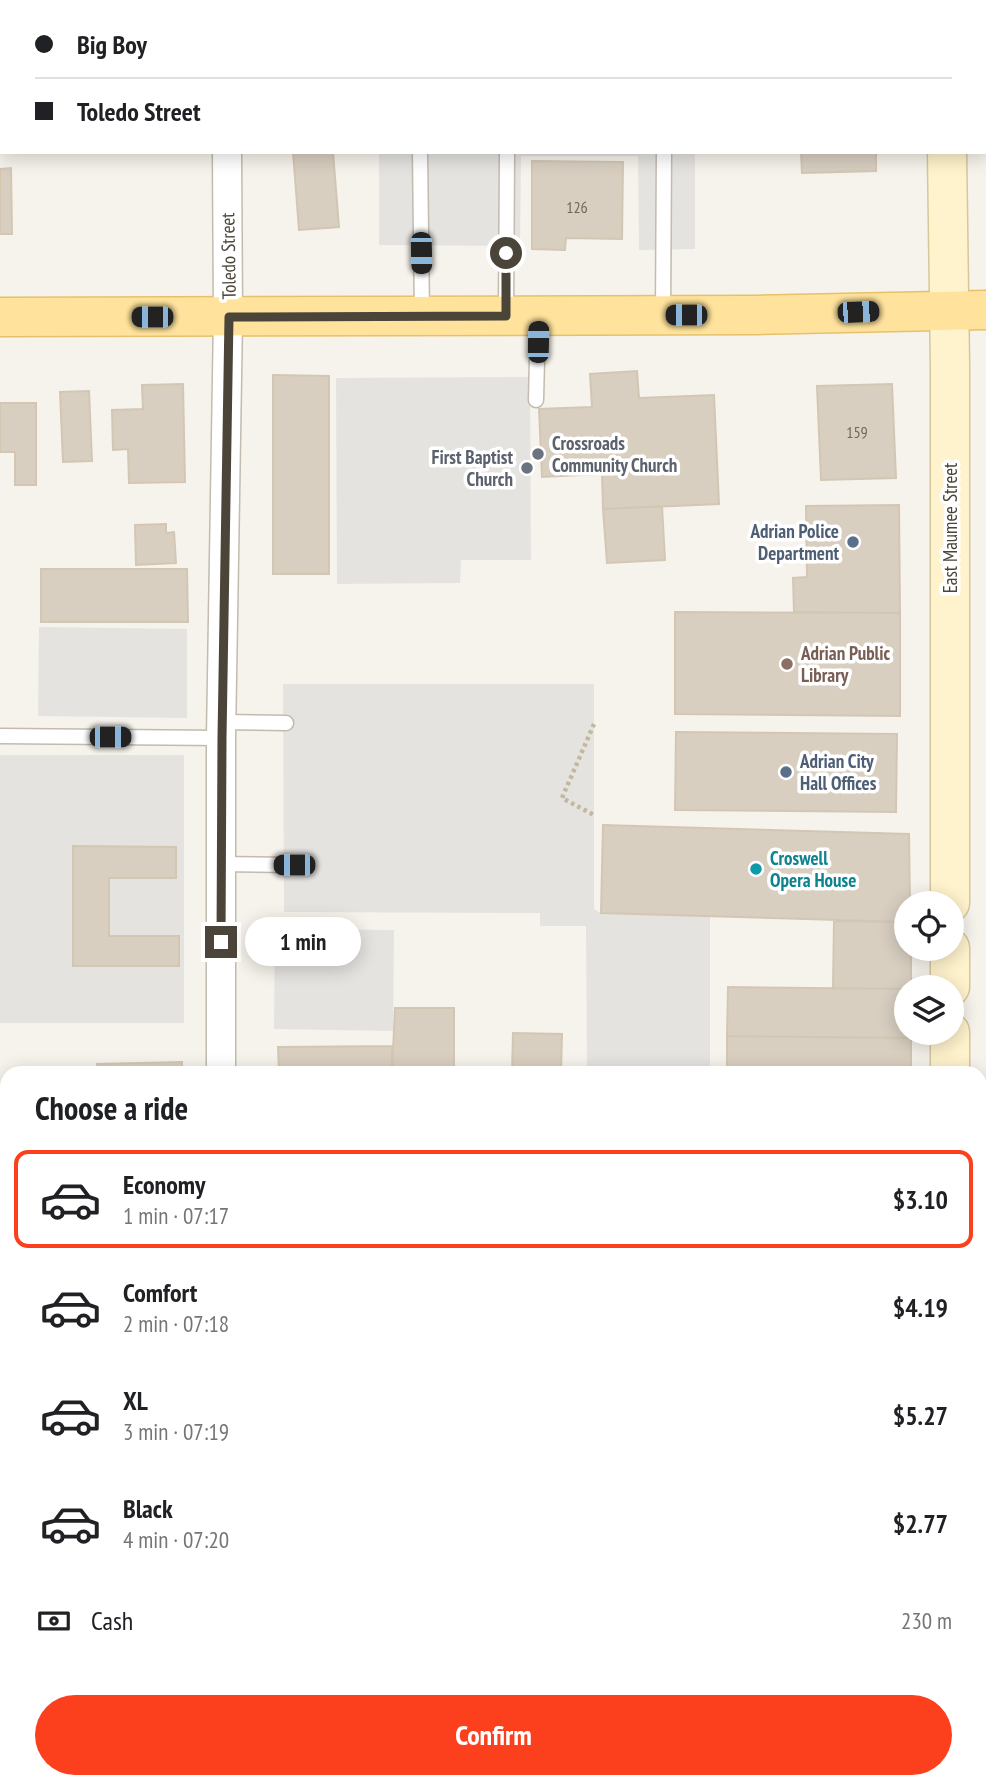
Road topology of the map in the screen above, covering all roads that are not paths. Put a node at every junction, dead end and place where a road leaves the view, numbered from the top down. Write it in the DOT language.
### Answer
graph roads {
  1 [pos="227,154"];
  2 [pos="420,154"];
  3 [pos="506,154"];
  4 [pos="664,154"];
  5 [pos="947,154"];
  6 [pos="968,311"];
  7 [pos="663,315"];
  8 [pos="422,316"];
  9 [pos="522,316"];
  10 [pos="0,317"];
  11 [pos="229,317"];
  12 [pos="536,400"];
  13 [pos="286,723"];
  14 [pos="222,730"];
  15 [pos="0,736"];
  16 [pos="221,864"];
  17 [pos="294,865"];
  18 [pos="950,891"];
  19 [pos="950,1045"];
  20 [pos="221,1066"];
  21 [pos="950,1066"];
  1 -- 11 [label="street, Toledo Street"];
  2 -- 8 [label="lane"];
  3 -- 9 [label="lane"];
  4 -- 7 [label="lane"];
  5 -- 6 [label="street, East Maumee Street"];
  6 -- 7 [label="main road"];
  6 -- 18 [label="street, East Maumee Street"];
  7 -- 9 [label="main road"];
  8 -- 9 [label="main road"];
  8 -- 11 [label="main road"];
  9 -- 12 [label="lane"];
  10 -- 11 [label="main road"];
  11 -- 14 [label="street, Toledo Street"];
  13 -- 14 [label="lane"];
  14 -- 15 [label="lane"];
  14 -- 16 [label="street, Toledo Street"];
  16 -- 17 [label="lane"];
  16 -- 20 [label="street, Toledo Street"];
  19 -- 21 [label="street"];
}
